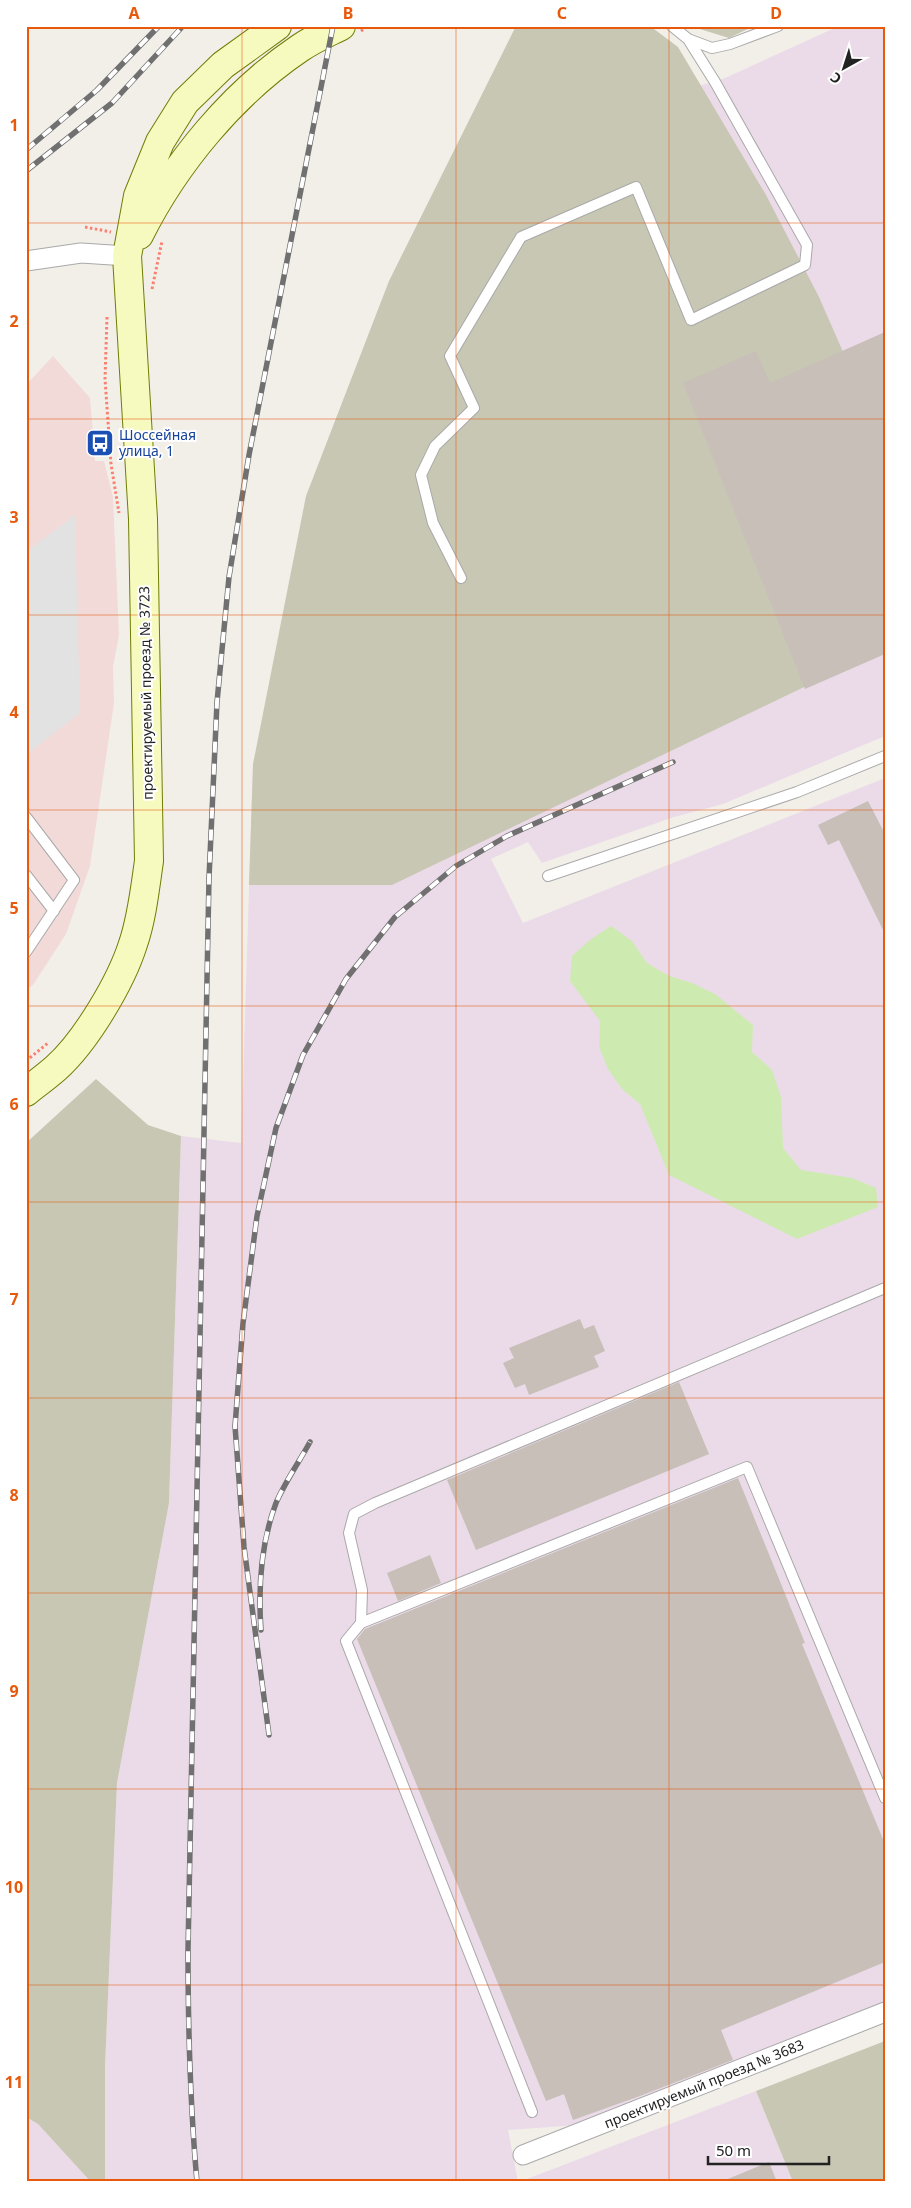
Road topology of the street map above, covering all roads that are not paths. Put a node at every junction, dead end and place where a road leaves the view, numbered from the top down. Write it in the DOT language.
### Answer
graph roads {
  1 [pos="277,26"];
  2 [pos="672,26"];
  3 [pos="778,26"];
  4 [pos="350,29"];
  5 [pos="688,39"];
  6 [pos="127,256"];
  7 [pos="26,261"];
  8 [pos="461,578"];
  9 [pos="885,756"];
  10 [pos="26,817"];
  11 [pos="26,875"];
  12 [pos="548,876"];
  13 [pos="54,911"];
  14 [pos="26,952"];
  15 [pos="26,1092"];
  16 [pos="885,1288"];
  17 [pos="361,1623"];
  18 [pos="885,1798"];
  19 [pos="885,2012"];
  20 [pos="532,2112"];
  21 [pos="523,2155"];
  1 -- 6 [label="main road, проектируемый проезд № 3723"];
  2 -- 5 [label="lane"];
  3 -- 5 [label="lane"];
  4 -- 6 [label="main road"];
  5 -- 8 [label="lane"];
  6 -- 7 [label="street"];
  6 -- 15 [label="main road, проектируемый проезд № 3723"];
  9 -- 12 [label="lane"];
  10 -- 13 [label="lane"];
  11 -- 13 [label="lane"];
  13 -- 14 [label="lane"];
  16 -- 17 [label="lane"];
  17 -- 18 [label="lane"];
  17 -- 20 [label="lane"];
  19 -- 21 [label="street, проектируемый проезд № 3683"];
}
